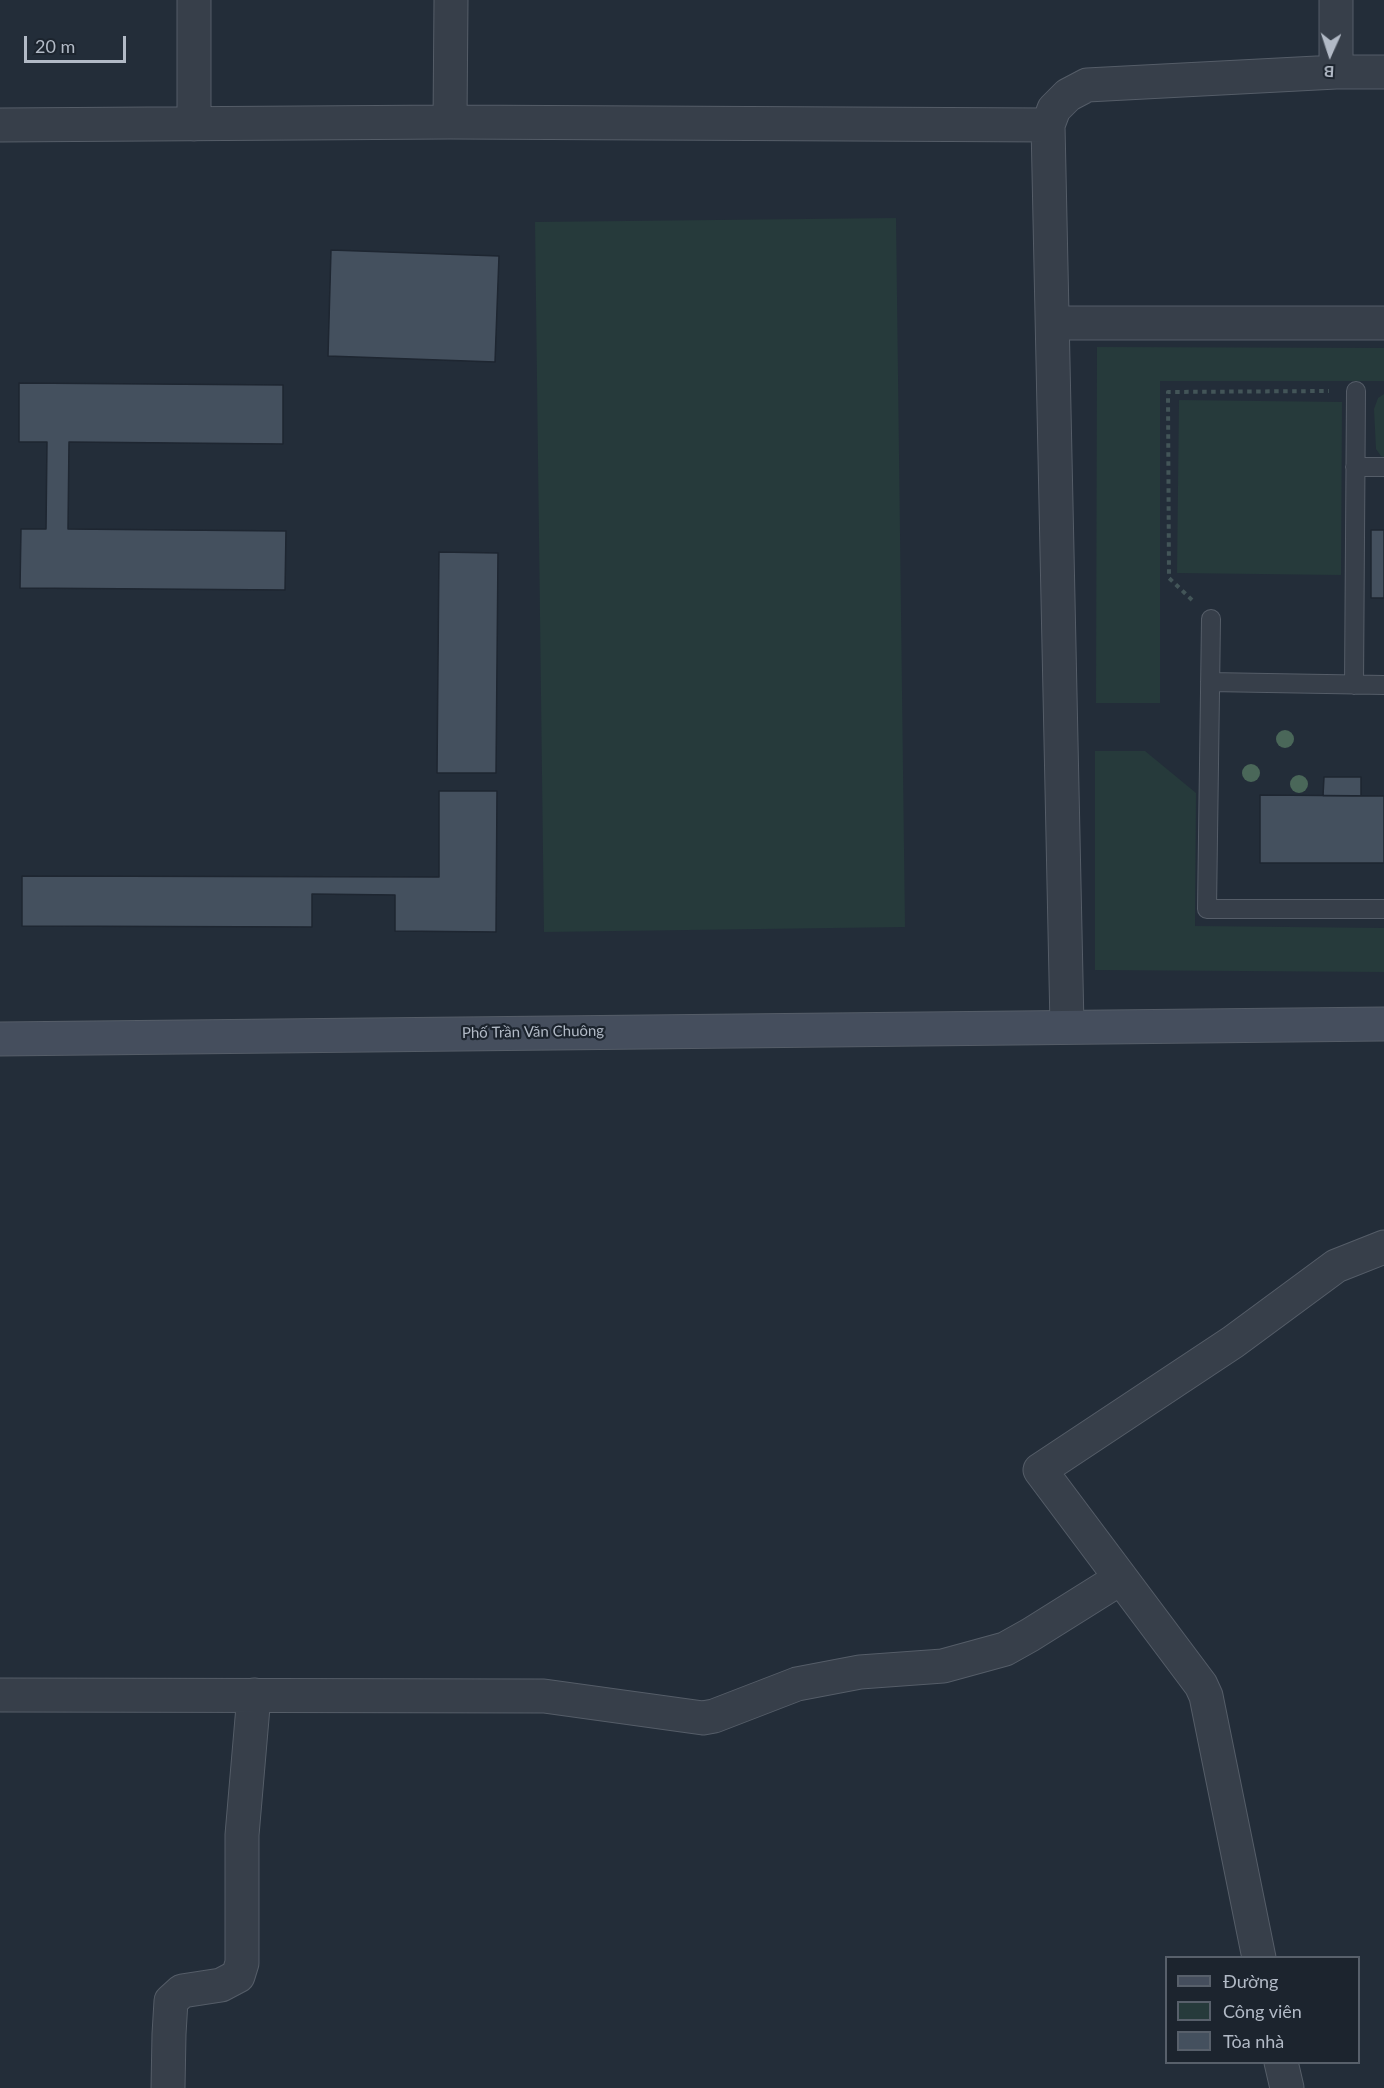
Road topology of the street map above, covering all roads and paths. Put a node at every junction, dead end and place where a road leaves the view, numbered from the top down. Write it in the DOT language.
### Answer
graph roads {
  1 [pos="194,0"];
  2 [pos="451,0"];
  3 [pos="1336,0"];
  4 [pos="1336,72"];
  5 [pos="1384,72"];
  6 [pos="450,122"];
  7 [pos="194,124"];
  8 [pos="1048,124"];
  9 [pos="0,125"];
  10 [pos="1053,323"];
  11 [pos="1384,323"];
  12 [pos="1356,391"];
  13 [pos="1355,467"];
  14 [pos="1384,467"];
  15 [pos="1211,619"];
  16 [pos="1210,682"];
  17 [pos="1354,685"];
  18 [pos="1384,685"];
  19 [pos="1384,909"];
  20 [pos="1384,1024"];
  21 [pos="1067,1026"];
  22 [pos="0,1038"];
  23 [pos="1384,1247"];
  24 [pos="1121,1578"];
  25 [pos="0,1695"];
  26 [pos="254,1695"];
  27 [pos="1259,1956"];
  28 [pos="1281,2064"];
  29 [pos="168,2088"];
  30 [pos="1287,2088"];
  1 -- 7 [label="street"];
  2 -- 6 [label="street"];
  3 -- 4 [label="street"];
  4 -- 5 [label="street"];
  4 -- 8 [label="street"];
  6 -- 7 [label="street"];
  6 -- 8 [label="street"];
  7 -- 9 [label="street"];
  8 -- 10 [label="street"];
  10 -- 11 [label="street"];
  10 -- 21 [label="street"];
  12 -- 13 [label="lane"];
  12 -- 15 [label="path"];
  13 -- 14 [label="lane"];
  13 -- 17 [label="lane"];
  15 -- 16 [label="lane"];
  16 -- 17 [label="lane"];
  16 -- 19 [label="lane"];
  17 -- 18 [label="lane"];
  20 -- 21 [label="street, Phố Trần Văn Chuông"];
  21 -- 22 [label="street, Phố Trần Văn Chuông"];
  23 -- 24 [label="street"];
  24 -- 26 [label="street"];
  24 -- 27 [label="street"];
  25 -- 26 [label="street"];
  26 -- 29 [label="street"];
  28 -- 30 [label="street"];
}
